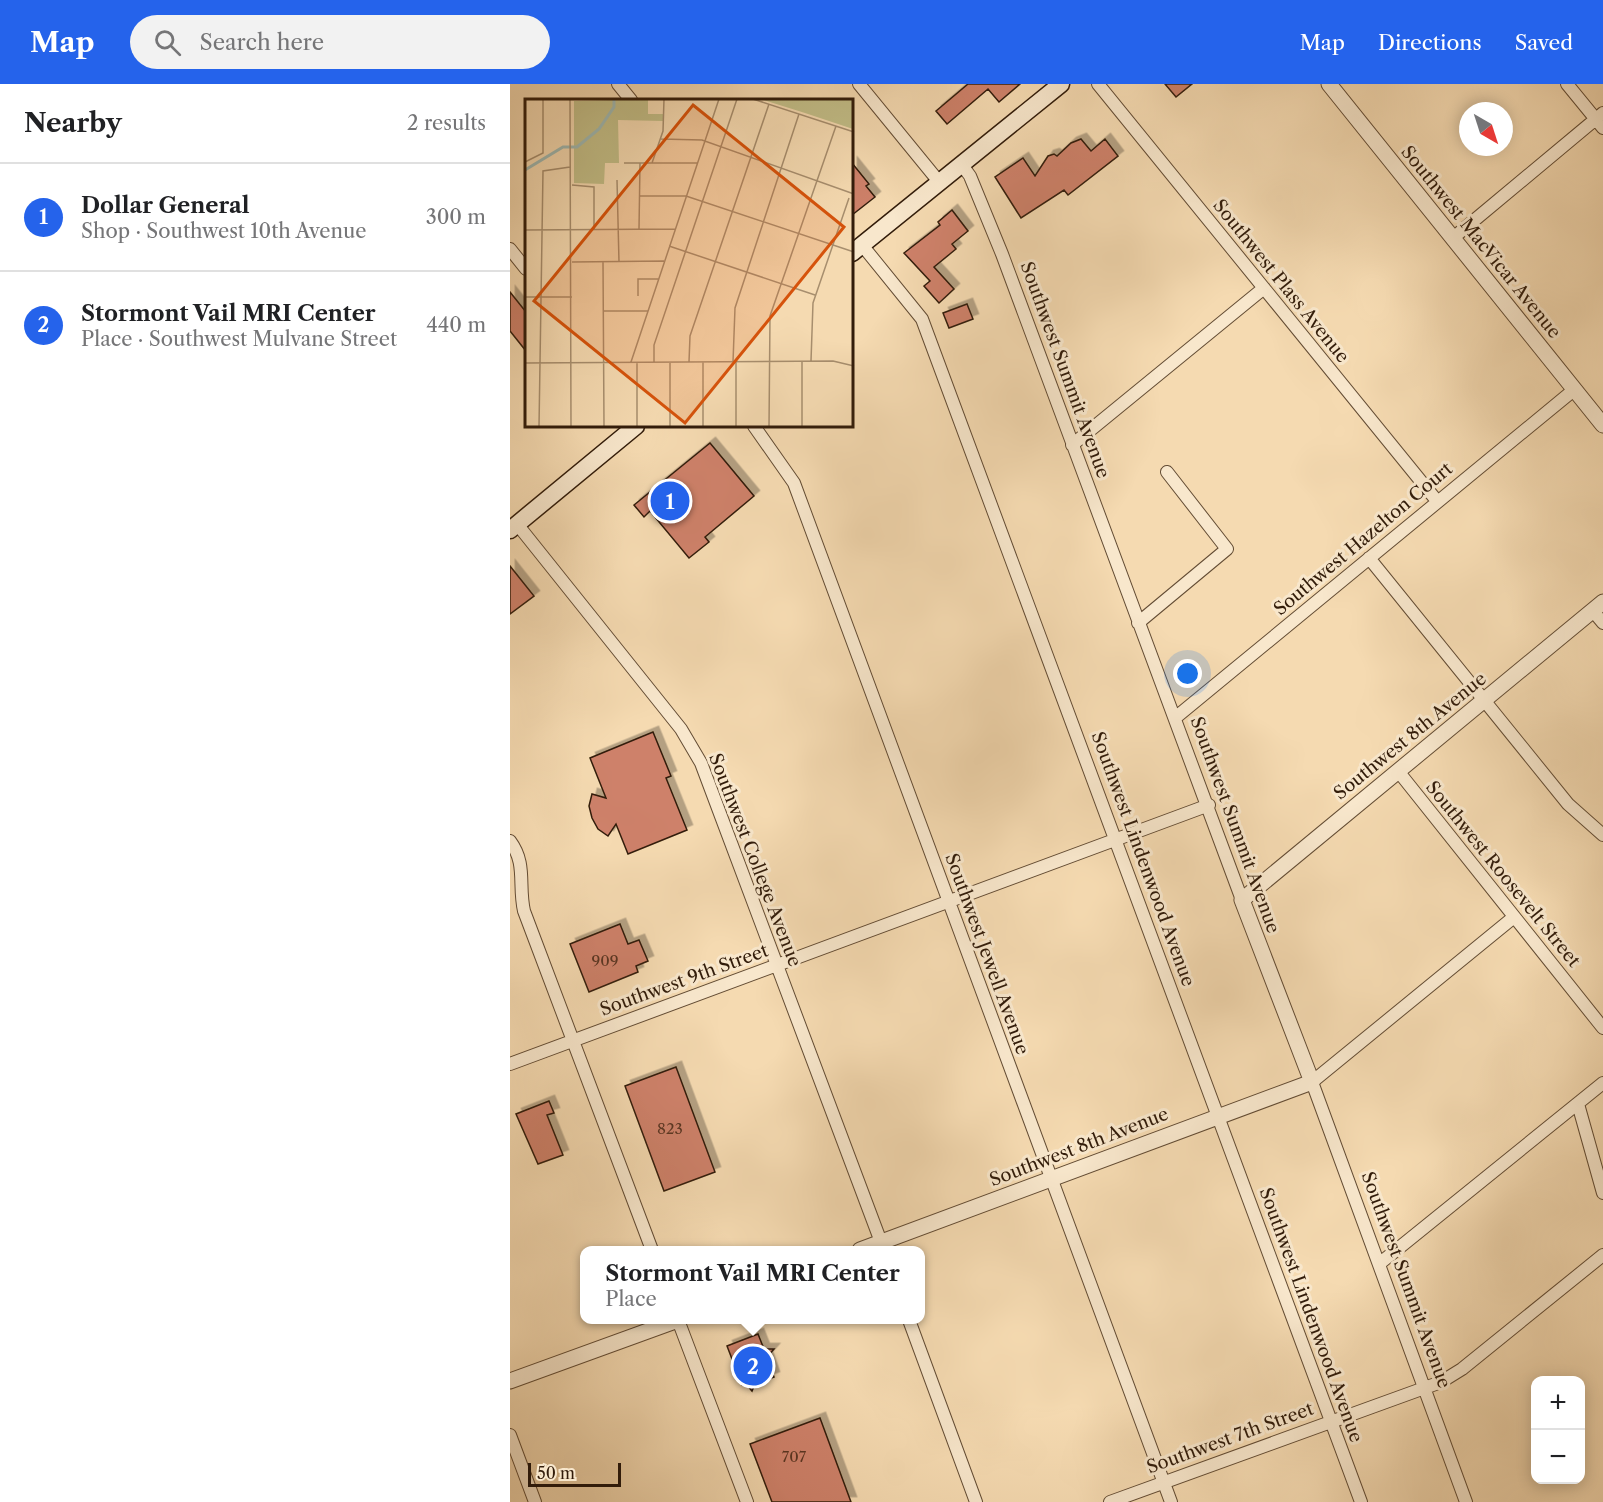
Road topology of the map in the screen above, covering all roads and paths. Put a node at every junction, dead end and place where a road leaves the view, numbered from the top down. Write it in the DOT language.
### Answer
graph roads {
  1 [pos="618,84"];
  2 [pos="859,84"];
  3 [pos="1061,84"];
  4 [pos="1098,84"];
  5 [pos="1329,84"];
  6 [pos="1567,84"];
  7 [pos="630,99"];
  8 [pos="1601,120"];
  9 [pos="962,165"];
  10 [pos="940,183"];
  11 [pos="1453,238"];
  12 [pos="510,249"];
  13 [pos="857,249"];
  14 [pos="525,268"];
  15 [pos="1264,288"];
  16 [pos="1575,389"];
  17 [pos="1603,424"];
  18 [pos="634,428"];
  19 [pos="755,428"];
  20 [pos="1072,445"];
  21 [pos="1167,472"];
  22 [pos="1437,501"];
  23 [pos="514,527"];
  24 [pos="1370,558"];
  25 [pos="1598,606"];
  26 [pos="1138,623"];
  27 [pos="1603,623"];
  28 [pos="1483,702"];
  29 [pos="1175,718"];
  30 [pos="1398,771"];
  31 [pos="1209,805"];
  32 [pos="1603,835"];
  33 [pos="1116,838"];
  34 [pos="510,841"];
  35 [pos="1242,900"];
  36 [pos="948,901"];
  37 [pos="1514,916"];
  38 [pos="776,965"];
  39 [pos="1603,1028"];
  40 [pos="573,1041"];
  41 [pos="510,1064"];
  42 [pos="1312,1082"];
  43 [pos="1603,1083"];
  44 [pos="1578,1104"];
  45 [pos="1218,1115"];
  46 [pos="1050,1179"];
  47 [pos="1603,1193"];
  48 [pos="650,1246"];
  49 [pos="882,1246"];
  50 [pos="1603,1255"];
  51 [pos="1379,1264"];
  52 [pos="667,1324"];
  53 [pos="680,1324"];
  54 [pos="910,1324"];
  55 [pos="510,1381"];
  56 [pos="1424,1387"];
  57 [pos="1331,1421"];
  58 [pos="510,1435"];
  59 [pos="1163,1482"];
  60 [pos="536,1502"];
  61 [pos="747,1502"];
  62 [pos="976,1502"];
  63 [pos="1110,1502"];
  64 [pos="1171,1502"];
  65 [pos="1361,1502"];
  66 [pos="1466,1502"];
  1 -- 7 [label="street"];
  2 -- 10 [label="street"];
  3 -- 9 [label="main road"];
  4 -- 15 [label="street, Southwest Plass Avenue"];
  5 -- 11 [label="street, Southwest MacVicar Avenue"];
  6 -- 8 [label="street"];
  8 -- 11 [label="street"];
  9 -- 10 [label="main road"];
  9 -- 20 [label="street, Southwest Summit Avenue"];
  10 -- 13 [label="main road"];
  11 -- 16 [label="street, Southwest MacVicar Avenue"];
  12 -- 14 [label="street"];
  13 -- 33 [label="street, Southwest Lindenwood Avenue"];
  15 -- 20 [label="street"];
  15 -- 22 [label="street, Southwest Plass Avenue"];
  16 -- 17 [label="street, Southwest MacVicar Avenue"];
  16 -- 22 [label="street, Southwest Hazelton Court"];
  18 -- 23 [label="main road"];
  19 -- 36 [label="street, Southwest Jewell Avenue"];
  20 -- 26 [label="street, Southwest Summit Avenue"];
  21 -- 26 [label="street"];
  22 -- 24 [label="street, Southwest Hazelton Court"];
  23 -- 38 [label="street, Southwest College Avenue"];
  24 -- 28 [label="street"];
  24 -- 29 [label="street, Southwest Hazelton Court"];
  25 -- 27 [label="street"];
  25 -- 28 [label="street, Southwest 8th Avenue"];
  26 -- 29 [label="street, Southwest Summit Avenue"];
  28 -- 30 [label="street, Southwest 8th Avenue"];
  28 -- 32 [label="street"];
  29 -- 31 [label="street, Southwest Summit Avenue"];
  30 -- 35 [label="street, Southwest 8th Avenue"];
  30 -- 37 [label="street, Southwest Roosevelt Street"];
  31 -- 33 [label="street, Southwest 9th Street"];
  31 -- 35 [label="street, Southwest Summit Avenue"];
  33 -- 36 [label="street, Southwest 9th Street"];
  33 -- 45 [label="street, Southwest Lindenwood Avenue"];
  34 -- 40 [label="street"];
  35 -- 42 [label="street, Southwest Summit Avenue"];
  36 -- 38 [label="street, Southwest 9th Street"];
  36 -- 46 [label="street, Southwest Jewell Avenue"];
  37 -- 39 [label="street, Southwest Roosevelt Street"];
  37 -- 42 [label="street"];
  38 -- 40 [label="street, Southwest 9th Street"];
  38 -- 49 [label="street, Southwest College Avenue"];
  40 -- 41 [label="street, Southwest 9th Street"];
  40 -- 48 [label="street"];
  42 -- 45 [label="street, Southwest 8th Avenue"];
  42 -- 51 [label="street, Southwest Summit Avenue"];
  43 -- 44 [label="street"];
  44 -- 47 [label="street"];
  44 -- 51 [label="street"];
  45 -- 46 [label="street, Southwest 8th Avenue"];
  45 -- 57 [label="street, Southwest Lindenwood Avenue"];
  46 -- 49 [label="street, Southwest 8th Avenue"];
  46 -- 59 [label="street, Southwest Jewell Avenue"];
  50 -- 56 [label="street, Southwest 7th Street"];
  51 -- 56 [label="street, Southwest Summit Avenue"];
  52 -- 55 [label="street"];
  53 -- 61 [label="street"];
  54 -- 62 [label="street"];
  56 -- 57 [label="street, Southwest 7th Street"];
  56 -- 66 [label="street, Southwest Summit Avenue"];
  57 -- 59 [label="street, Southwest 7th Street"];
  57 -- 65 [label="street, Southwest Lindenwood Avenue"];
  58 -- 60 [label="street"];
  59 -- 63 [label="street, Southwest 7th Street"];
  59 -- 64 [label="street, Southwest Jewell Avenue"];
}
